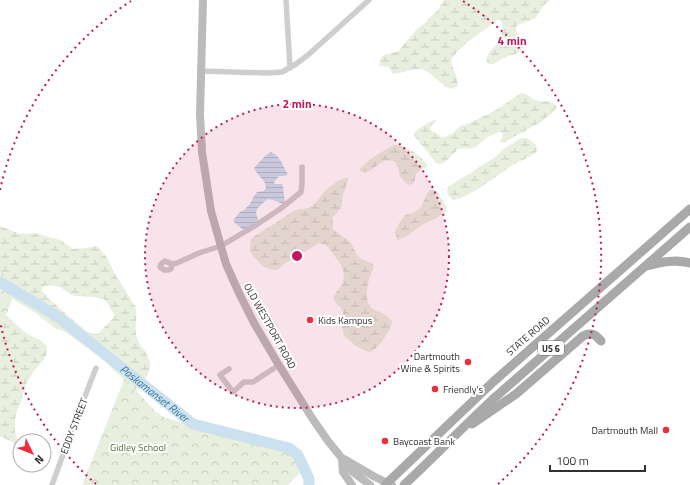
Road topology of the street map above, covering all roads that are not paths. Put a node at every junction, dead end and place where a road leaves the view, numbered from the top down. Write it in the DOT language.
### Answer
graph roads {
  1 [pos="202,0"];
  2 [pos="286,0"];
  3 [pos="369,0"];
  4 [pos="290,68"];
  5 [pos="200,71"];
  6 [pos="302,167"];
  7 [pos="690,210"];
  8 [pos="690,227"];
  9 [pos="221,246"];
  10 [pos="690,263"];
  11 [pos="172,264"];
  12 [pos="646,266"];
  13 [pos="601,341"];
  14 [pos="279,365"];
  15 [pos="96,368"];
  16 [pos="229,369"];
  17 [pos="459,432"];
  18 [pos="342,458"];
  19 [pos="388,484"];
  20 [pos="52,485"];
  21 [pos="352,485"];
  22 [pos="370,485"];
  23 [pos="404,485"];
  1 -- 5 [label="main road, OLD WESTPORT ROAD"];
  2 -- 4 [label="street"];
  3 -- 4 [label="street"];
  4 -- 5 [label="street"];
  5 -- 9 [label="main road, OLD WESTPORT ROAD"];
  6 -- 9 [label="street"];
  7 -- 19 [label="main road, STATE ROAD / US 6"];
  8 -- 12 [label="main road, US 6"];
  9 -- 11 [label="street"];
  9 -- 14 [label="main road, OLD WESTPORT ROAD"];
  10 -- 12 [label="main road"];
  12 -- 17 [label="main road, US 6"];
  13 -- 17 [label="main road"];
  14 -- 16 [label="street"];
  14 -- 18 [label="main road, OLD WESTPORT ROAD"];
  15 -- 20 [label="street, EDDY STREET"];
  17 -- 23 [label="main road, US 6"];
  18 -- 19 [label="main road, OLD WESTPORT ROAD"];
  18 -- 21 [label="main road"];
  18 -- 22 [label="main road, OLD WESTPORT ROAD"];
}
